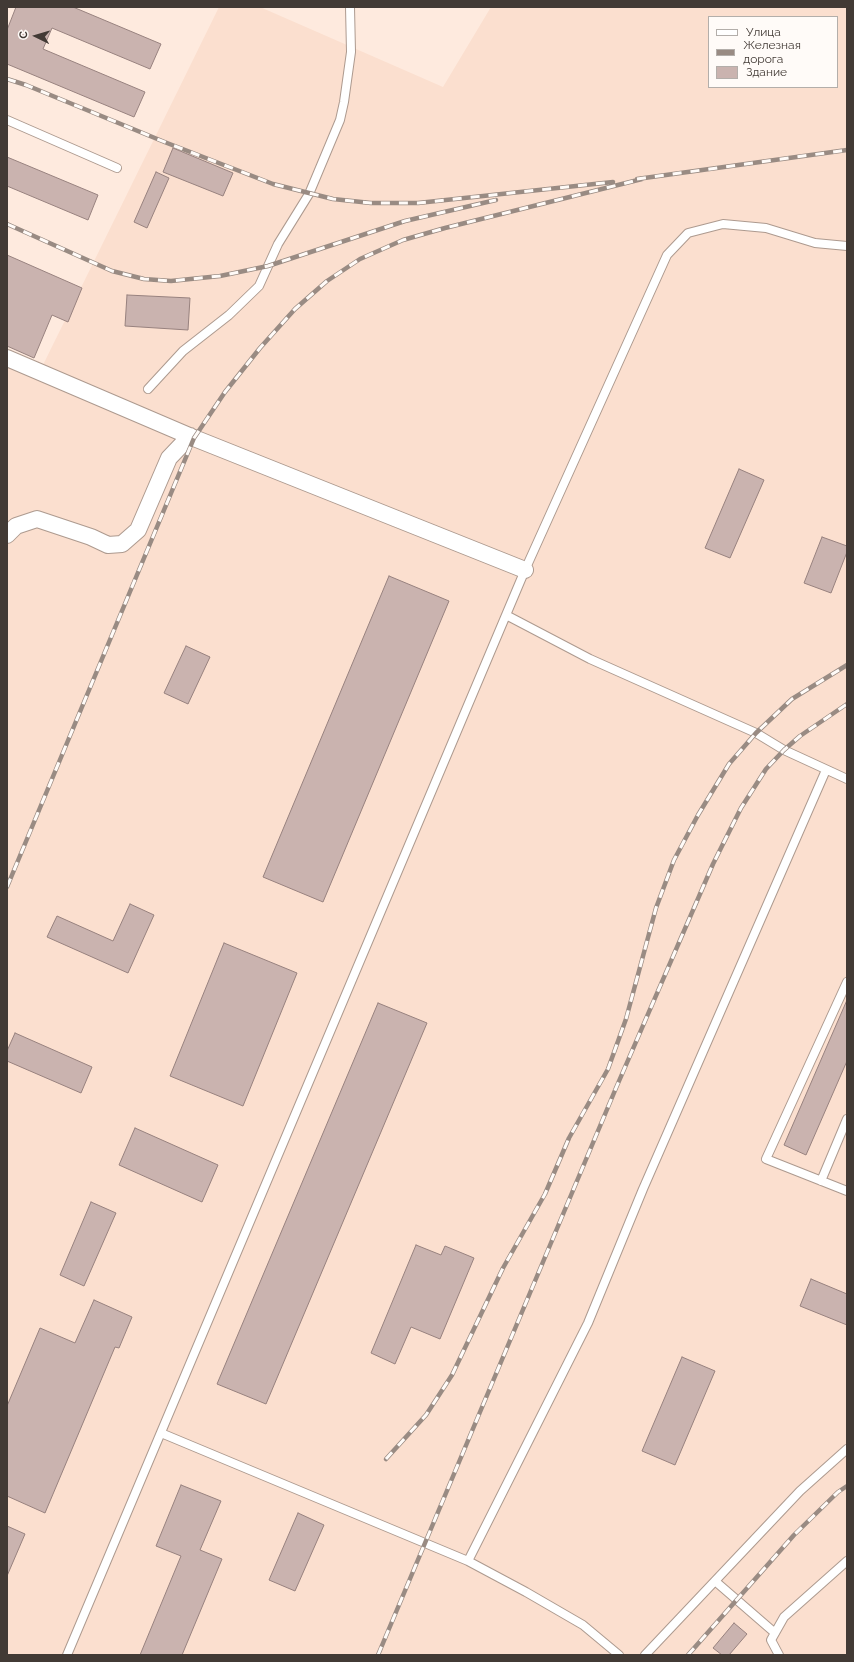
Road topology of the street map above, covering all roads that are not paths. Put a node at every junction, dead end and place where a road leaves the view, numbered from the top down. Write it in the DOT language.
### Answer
graph roads {
  1 [pos="350,7"];
  2 [pos="7,120"];
  3 [pos="117,168"];
  4 [pos="847,246"];
  5 [pos="7,358"];
  6 [pos="148,389"];
  7 [pos="190,436"];
  8 [pos="7,535"];
  9 [pos="525,570"];
  10 [pos="506,615"];
  11 [pos="826,770"];
  12 [pos="847,779"];
  13 [pos="847,982"];
  14 [pos="847,1119"];
  15 [pos="821,1181"];
  16 [pos="847,1191"];
  17 [pos="161,1433"];
  18 [pos="847,1449"];
  19 [pos="847,1561"];
  20 [pos="468,1562"];
  21 [pos="715,1581"];
  22 [pos="775,1633"];
  23 [pos="67,1655"];
  24 [pos="619,1655"];
  25 [pos="645,1655"];
  26 [pos="779,1655"];
  1 -- 6 [label="lane"];
  2 -- 3 [label="lane"];
  4 -- 9 [label="lane"];
  5 -- 7 [label="street"];
  7 -- 8 [label="street"];
  7 -- 9 [label="street"];
  9 -- 10 [label="lane"];
  10 -- 11 [label="lane"];
  10 -- 17 [label="lane"];
  11 -- 12 [label="lane"];
  11 -- 20 [label="lane"];
  13 -- 15 [label="lane"];
  14 -- 15 [label="lane"];
  15 -- 16 [label="lane"];
  17 -- 20 [label="lane"];
  17 -- 23 [label="lane"];
  18 -- 21 [label="lane"];
  19 -- 22 [label="lane"];
  20 -- 24 [label="lane"];
  21 -- 22 [label="lane"];
  21 -- 25 [label="lane"];
  22 -- 26 [label="lane"];
}
